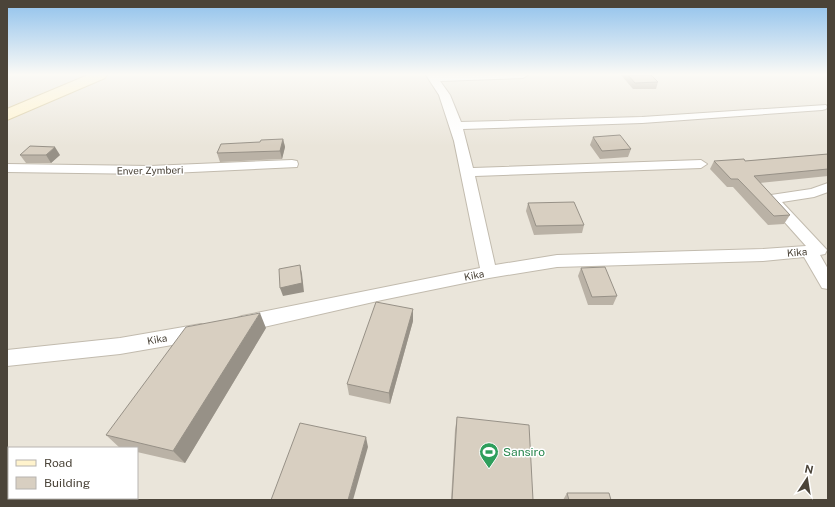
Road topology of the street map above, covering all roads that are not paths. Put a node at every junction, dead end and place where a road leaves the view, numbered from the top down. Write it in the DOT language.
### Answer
graph roads {
  1 [pos="44,99"];
  2 [pos="447,99"];
  3 [pos="822,107"];
  4 [pos="7,114"];
  5 [pos="456,126"];
  6 [pos="292,164"];
  7 [pos="701,164"];
  8 [pos="7,168"];
  9 [pos="469,172"];
  10 [pos="828,187"];
  11 [pos="818,250"];
  12 [pos="489,272"];
  13 [pos="828,283"];
  14 [pos="7,358"];
  1 -- 4 [label="street"];
  2 -- 5 [label="street"];
  3 -- 5 [label="street"];
  5 -- 9 [label="street"];
  6 -- 8 [label="street, Enver Zymberi"];
  7 -- 9 [label="street"];
  9 -- 12 [label="street"];
  10 -- 11 [label="street, Kika"];
  11 -- 12 [label="street, Kika"];
  11 -- 13 [label="street"];
  12 -- 14 [label="street, Kika"];
}
